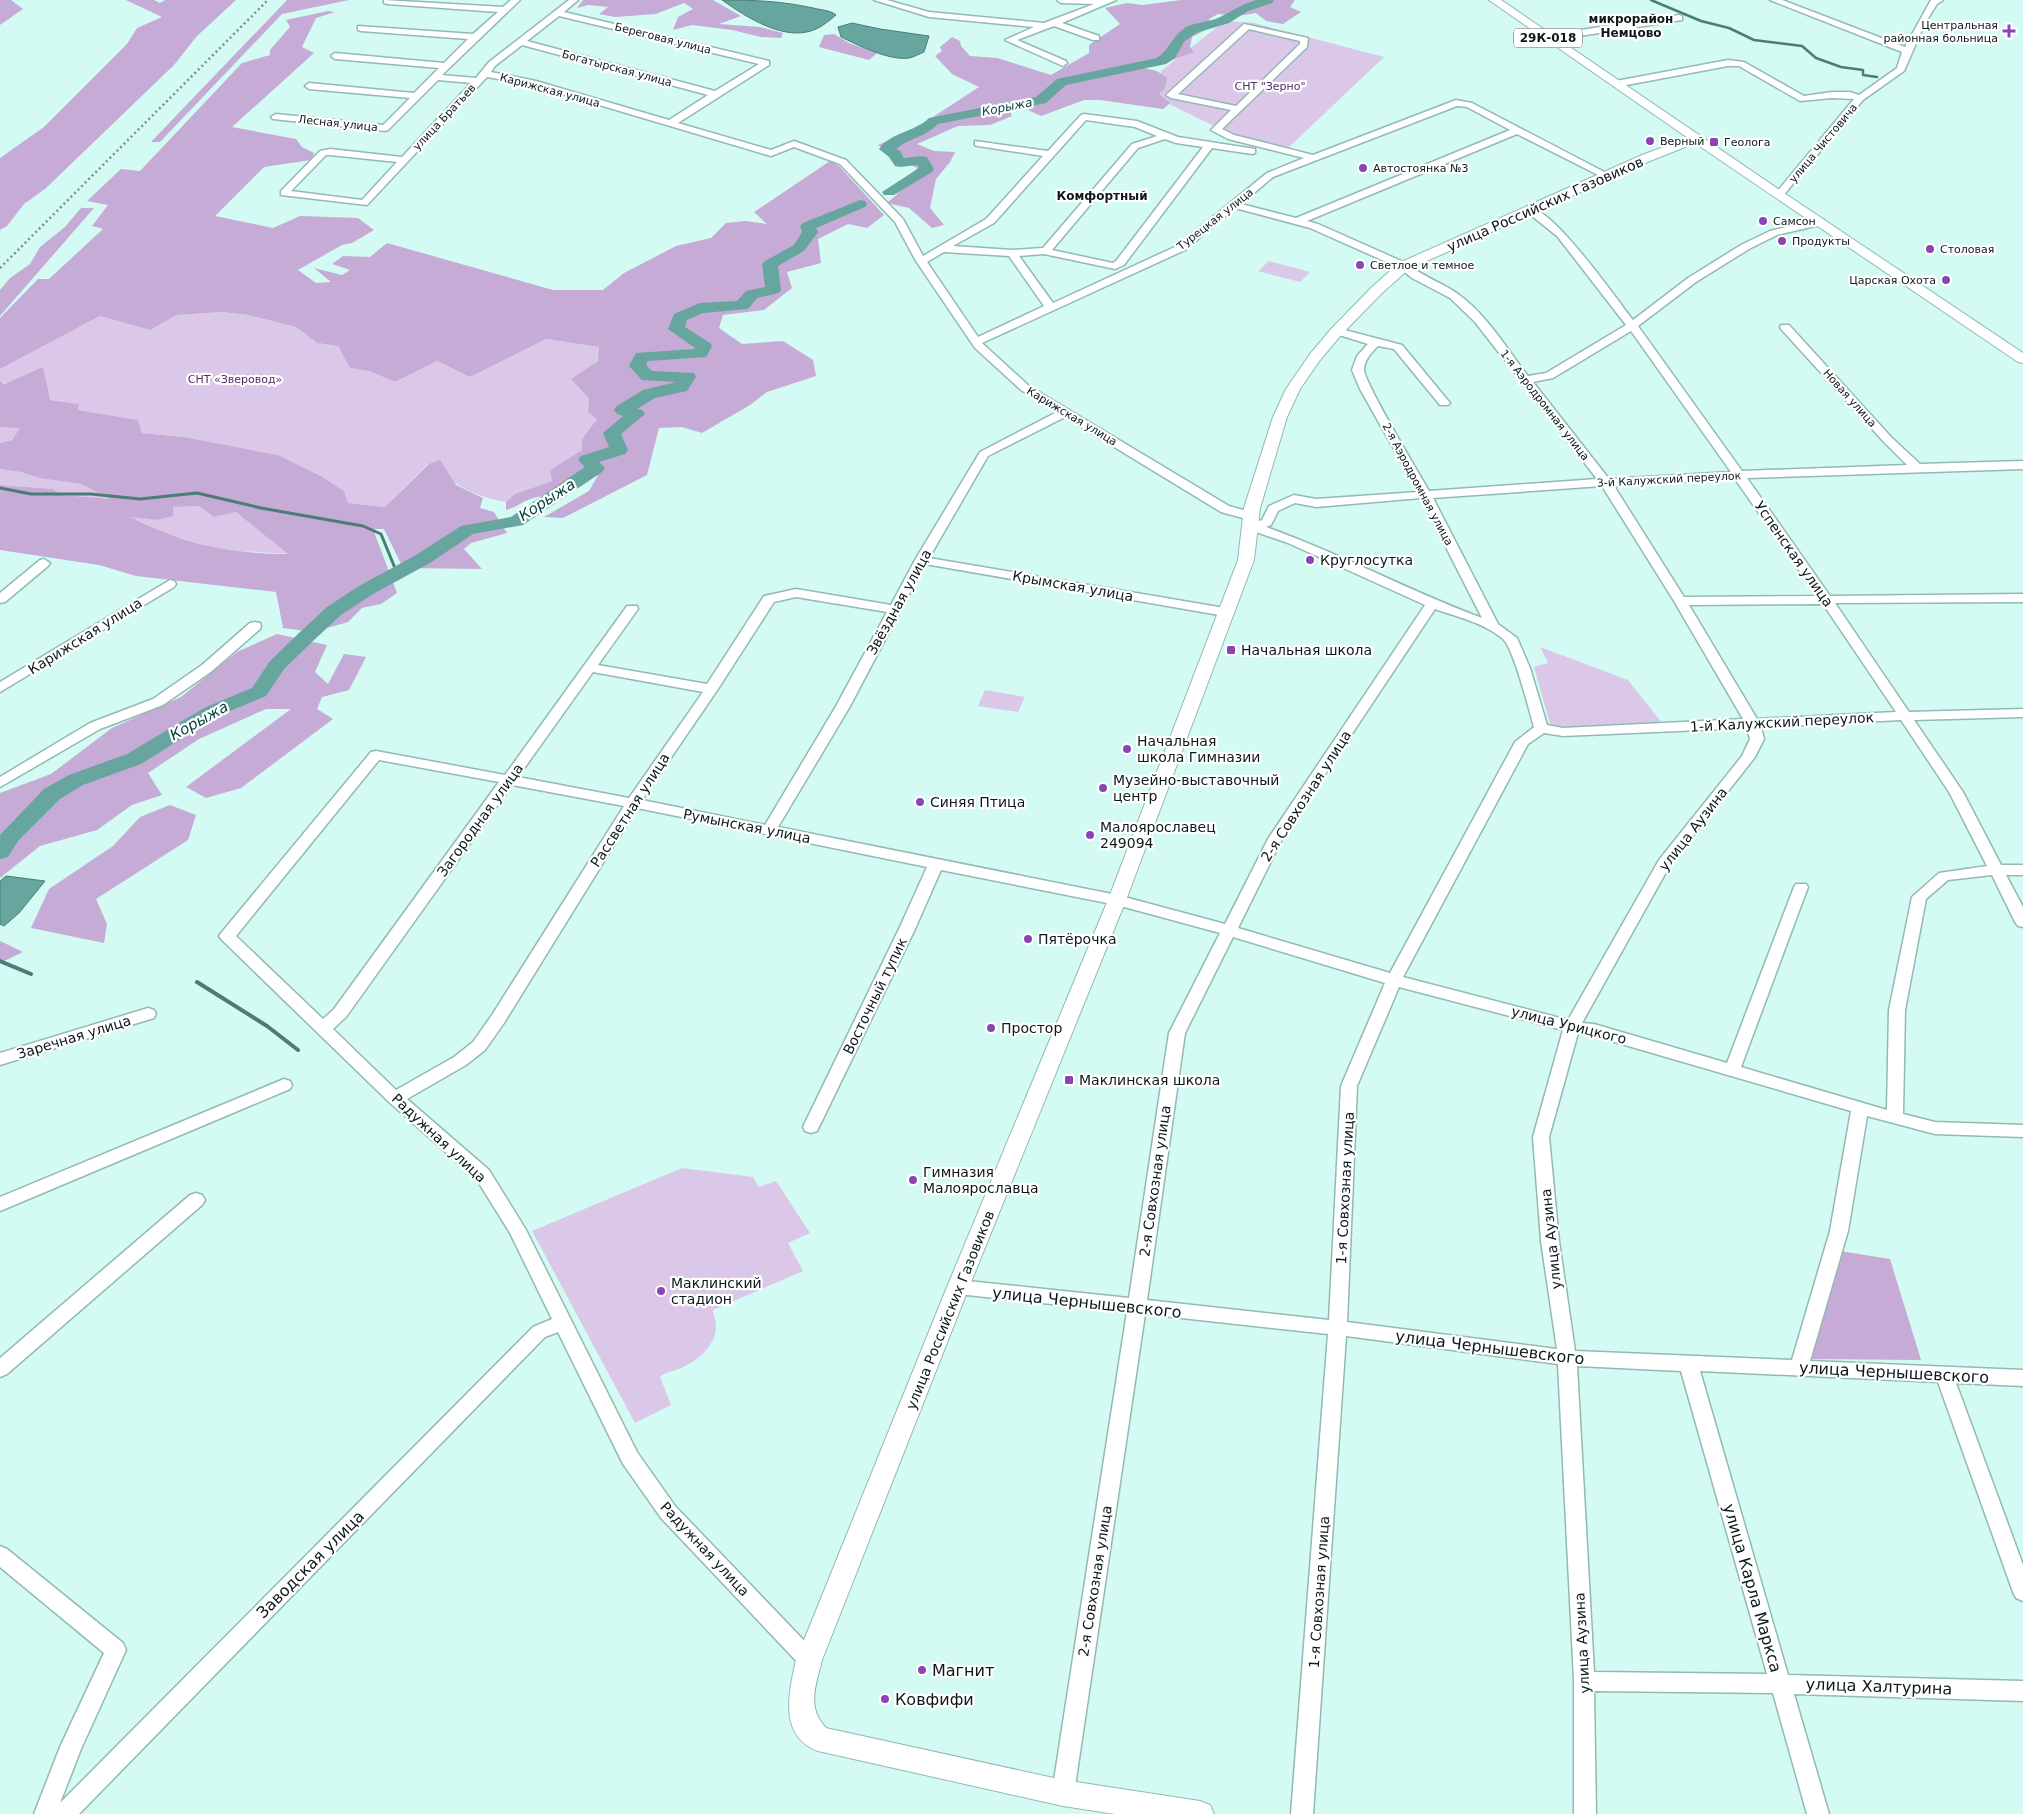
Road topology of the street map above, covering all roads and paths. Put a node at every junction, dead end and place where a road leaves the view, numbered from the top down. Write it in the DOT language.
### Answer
graph roads {
  1 [pos="387,0"];
  2 [pos="516,0"];
  3 [pos="574,0"];
  4 [pos="878,0"];
  5 [pos="1061,0"];
  6 [pos="1494,0"];
  7 [pos="1774,0"];
  8 [pos="1938,0"];
  9 [pos="440,2"];
  10 [pos="1108,2"];
  11 [pos="505,10"];
  12 [pos="559,12"];
  13 [pos="1679,18"];
  14 [pos="1050,24"];
  15 [pos="361,28"];
  16 [pos="475,37"];
  17 [pos="1096,38"];
  18 [pos="1548,38"];
  19 [pos="520,42"];
  20 [pos="1907,51"];
  21 [pos="335,56"];
  22 [pos="1064,63"];
  23 [pos="447,66"];
  24 [pos="436,77"];
  25 [pos="482,77"];
  26 [pos="1616,84"];
  27 [pos="309,86"];
  28 [pos="714,94"];
  29 [pos="417,96"];
  30 [pos="1860,98"];
  31 [pos="1238,109"];
  32 [pos="276,117"];
  33 [pos="668,124"];
  34 [pos="1518,130"];
  35 [pos="1165,136"];
  36 [pos="1696,139"];
  37 [pos="978,143"];
  38 [pos="1209,145"];
  39 [pos="1048,154"];
  40 [pos="1314,158"];
  41 [pos="404,160"];
  42 [pos="1296,165"];
  43 [pos="1607,176"];
  44 [pos="1779,195"];
  45 [pos="1234,205"];
  46 [pos="1530,210"];
  47 [pos="1298,221"];
  48 [pos="1820,222"];
  49 [pos="944,249"];
  50 [pos="1046,251"];
  51 [pos="1012,253"];
  52 [pos="921,261"];
  53 [pos="1404,266"];
  54 [pos="1051,308"];
  55 [pos="1631,326"];
  56 [pos="1785,327"];
  57 [pos="1337,331"];
  58 [pos="977,342"];
  59 [pos="1375,343"];
  60 [pos="2023,359"];
  61 [pos="1525,380"];
  62 [pos="1444,403"];
  63 [pos="1067,412"];
  64 [pos="2023,464"];
  65 [pos="1916,467"];
  66 [pos="1739,476"];
  67 [pos="1606,482"];
  68 [pos="1425,494"];
  69 [pos="1250,522"];
  70 [pos="921,560"];
  71 [pos="44,563"];
  72 [pos="170,584"];
  73 [pos="2023,598"];
  74 [pos="0,599"];
  75 [pos="1826,599"];
  76 [pos="1680,601"];
  77 [pos="1432,604"];
  78 [pos="632,609"];
  79 [pos="893,609"];
  80 [pos="1225,612"];
  81 [pos="255,626"];
  82 [pos="1493,626"];
  83 [pos="590,668"];
  84 [pos="0,688"];
  85 [pos="711,689"];
  86 [pos="2023,713"];
  87 [pos="1906,716"];
  88 [pos="1753,724"];
  89 [pos="1541,728"];
  90 [pos="376,755"];
  91 [pos="510,779"];
  92 [pos="0,783"];
  93 [pos="633,803"];
  94 [pos="769,831"];
  95 [pos="936,864"];
  96 [pos="1996,870"];
  97 [pos="2023,870"];
  98 [pos="1801,887"];
  99 [pos="1117,900"];
  100 [pos="2023,922"];
  101 [pos="1228,930"];
  102 [pos="1394,980"];
  103 [pos="148,1014"];
  104 [pos="1572,1027"];
  105 [pos="324,1028"];
  106 [pos="0,1059"];
  107 [pos="1732,1070"];
  108 [pos="284,1085"];
  109 [pos="394,1098"];
  110 [pos="1860,1108"];
  111 [pos="1894,1118"];
  112 [pos="811,1127"];
  113 [pos="2023,1131"];
  114 [pos="196,1200"];
  115 [pos="0,1204"];
  116 [pos="958,1287"];
  117 [pos="1137,1308"];
  118 [pos="562,1323"];
  119 [pos="1338,1328"];
  120 [pos="1567,1358"];
  121 [pos="1688,1363"];
  122 [pos="1799,1367"];
  123 [pos="0,1369"];
  124 [pos="1944,1374"];
  125 [pos="2023,1378"];
  126 [pos="0,1555"];
  127 [pos="2023,1592"];
  128 [pos="809,1660"];
  129 [pos="1584,1681"];
  130 [pos="1781,1684"];
  131 [pos="2023,1691"];
  132 [pos="1063,1793"];
  133 [pos="45,1814"];
  134 [pos="64,1814"];
  135 [pos="1200,1814"];
  136 [pos="1302,1814"];
  137 [pos="1585,1814"];
  138 [pos="1818,1814"];
  1 -- 9 [label="street"];
  2 -- 11 [label="street, Лесная улица"];
  3 -- 12 [label="street, Карижская улица"];
  4 -- 14 [label="street"];
  5 -- 10 [label="street"];
  6 -- 18 [label="main road, 29К-018"];
  7 -- 20 [label="street"];
  8 -- 20 [label="street, улица Чистовича"];
  9 -- 11 [label="street"];
  10 -- 14 [label="street"];
  11 -- 16 [label="street, Лесная улица"];
  12 -- 19 [label="street, Карижская улица"];
  12 -- 28 [label="street, Береговая улица"];
  13 -- 18 [label="street"];
  14 -- 17 [label="street"];
  14 -- 22 [label="street"];
  15 -- 16 [label="street"];
  16 -- 23 [label="street, Лесная улица"];
  18 -- 26 [label="main road, 29К-018"];
  19 -- 25 [label="street, Карижская улица"];
  19 -- 28 [label="street, Богатырская улица"];
  20 -- 30 [label="street, улица Чистовича"];
  21 -- 23 [label="street"];
  23 -- 24 [label="street, Лесная улица"];
  24 -- 25 [label="street"];
  24 -- 29 [label="street, Лесная улица"];
  25 -- 33 [label="street, Карижская улица"];
  25 -- 41 [label="street, улица Братьев"];
  26 -- 30 [label="street"];
  26 -- 36 [label="main road"];
  27 -- 29 [label="street"];
  28 -- 33 [label="street"];
  29 -- 32 [label="street, Лесная улица"];
  30 -- 44 [label="street, улица Чистовича"];
  31 -- 31 [label="street"];
  31 -- 40 [label="street"];
  33 -- 52 [label="street, Карижская улица"];
  34 -- 40 [label="street, Турецкая улица"];
  34 -- 43 [label="street"];
  34 -- 47 [label="street"];
  35 -- 38 [label="street"];
  35 -- 39 [label="street"];
  35 -- 50 [label="street"];
  36 -- 43 [label="main road, улица Российских Газовиков"];
  36 -- 44 [label="main road"];
  37 -- 39 [label="street"];
  38 -- 42 [label="street"];
  38 -- 50 [label="street"];
  39 -- 49 [label="street"];
  40 -- 42 [label="street, Турецкая улица"];
  41 -- 41 [label="street, улица Братьев"];
  42 -- 45 [label="street, Турецкая улица"];
  43 -- 46 [label="main road, улица Российских Газовиков"];
  44 -- 48 [label="main road"];
  45 -- 47 [label="street, 1-я Аэродромная улица"];
  45 -- 54 [label="street, Турецкая улица"];
  46 -- 53 [label="main road, улица Российских Газовиков"];
  46 -- 55 [label="street, Успенская улица"];
  47 -- 53 [label="street, 1-я Аэродромная улица"];
  48 -- 55 [label="street"];
  48 -- 60 [label="main road"];
  49 -- 51 [label="street"];
  49 -- 52 [label="street"];
  50 -- 51 [label="street"];
  51 -- 54 [label="street"];
  52 -- 58 [label="street, Карижская улица"];
  53 -- 57 [label="main road, улица Российских Газовиков"];
  53 -- 61 [label="street, 1-я Аэродромная улица"];
  54 -- 58 [label="street, Турецкая улица"];
  55 -- 61 [label="street"];
  55 -- 66 [label="street, Успенская улица"];
  56 -- 65 [label="street, Новая улица"];
  57 -- 59 [label="street"];
  57 -- 69 [label="main road, улица Российских Газовиков"];
  58 -- 63 [label="street, Карижская улица"];
  59 -- 62 [label="street"];
  59 -- 68 [label="street, 2-я Аэродромная улица"];
  61 -- 67 [label="street, 1-я Аэродромная улица"];
  63 -- 69 [label="street, Карижская улица"];
  63 -- 70 [label="street, Звёздная улица"];
  64 -- 65 [label="street, 3-й Калужский переулок"];
  65 -- 66 [label="street, 3-й Калужский переулок"];
  66 -- 67 [label="street, 3-й Калужский переулок"];
  66 -- 75 [label="street, Успенская улица"];
  67 -- 68 [label="street, 3-й Калужский переулок"];
  67 -- 76 [label="street, 1-я Аэродромная улица"];
  68 -- 69 [label="street, 3-й Калужский переулок"];
  68 -- 82 [label="street, 2-я Аэродромная улица"];
  69 -- 77 [label="street, Карижская улица"];
  69 -- 80 [label="main road, улица Российских Газовиков"];
  70 -- 79 [label="street, Звёздная улица"];
  70 -- 80 [label="street, Крымская улица"];
  71 -- 74 [label="street"];
  72 -- 84 [label="street, Карижская улица"];
  73 -- 75 [label="street"];
  75 -- 76 [label="street"];
  75 -- 87 [label="street, Успенская улица"];
  76 -- 88 [label="street, 1-я Аэродромная улица"];
  77 -- 82 [label="street, Карижская улица"];
  77 -- 101 [label="street, 2-я Совхозная улица"];
  78 -- 83 [label="street, Загородная улица"];
  79 -- 85 [label="street, Рассветная улица"];
  79 -- 94 [label="street, Звёздная улица"];
  80 -- 99 [label="main road, улица Российских Газовиков"];
  81 -- 92 [label="street"];
  82 -- 89 [label="street"];
  83 -- 85 [label="street"];
  83 -- 91 [label="street, Загородная улица"];
  85 -- 93 [label="street, Рассветная улица"];
  86 -- 87 [label="street, 1-й Калужский переулок"];
  87 -- 88 [label="street, 1-й Калужский переулок"];
  87 -- 96 [label="street, Успенская улица"];
  88 -- 89 [label="street, 1-й Калужский переулок"];
  88 -- 104 [label="street, улица Аузина"];
  89 -- 102 [label="street, 1-я Совхозная улица"];
  90 -- 91 [label="street, Румынская улица"];
  90 -- 105 [label="street, Радужная улица"];
  91 -- 93 [label="street, Румынская улица"];
  91 -- 105 [label="street, Загородная улица"];
  93 -- 94 [label="street, Румынская улица"];
  93 -- 109 [label="street, Рассветная улица"];
  94 -- 95 [label="street, Румынская улица"];
  95 -- 99 [label="street, Румынская улица"];
  95 -- 112 [label="street, Восточный тупик"];
  96 -- 97 [label="street"];
  96 -- 100 [label="street, Успенская улица"];
  96 -- 111 [label="street"];
  98 -- 107 [label="street"];
  99 -- 101 [label="street, улица Урицкого"];
  99 -- 116 [label="main road, улица Российских Газовиков"];
  101 -- 102 [label="street, улица Урицкого"];
  101 -- 117 [label="street, 2-я Совхозная улица"];
  102 -- 104 [label="street, улица Урицкого"];
  102 -- 119 [label="street, 1-я Совхозная улица"];
  103 -- 106 [label="street, Заречная улица"];
  104 -- 107 [label="street, улица Урицкого"];
  104 -- 120 [label="street, улица Аузина"];
  105 -- 109 [label="street, Радужная улица"];
  107 -- 110 [label="street, улица Урицкого"];
  108 -- 115 [label="street"];
  109 -- 118 [label="street, Радужная улица"];
  110 -- 111 [label="street, улица Урицкого"];
  110 -- 122 [label="street"];
  111 -- 113 [label="street, улица Урицкого"];
  114 -- 123 [label="street"];
  116 -- 117 [label="street, улица Чернышевского"];
  116 -- 128 [label="main road, улица Российских Газовиков"];
  117 -- 119 [label="street, улица Чернышевского"];
  117 -- 132 [label="street, 2-я Совхозная улица"];
  118 -- 128 [label="street, Радужная улица"];
  118 -- 134 [label="street, Заводская улица"];
  119 -- 120 [label="street, улица Чернышевского"];
  119 -- 136 [label="street, 1-я Совхозная улица"];
  120 -- 121 [label="street, улица Чернышевского"];
  120 -- 129 [label="street, улица Аузина"];
  121 -- 122 [label="street, улица Чернышевского"];
  121 -- 130 [label="street, улица Карла Маркса"];
  122 -- 124 [label="street, улица Чернышевского"];
  124 -- 125 [label="street, улица Чернышевского"];
  124 -- 127 [label="street"];
  126 -- 133 [label="street"];
  128 -- 132 [label="main road, улица Российских Газовиков"];
  129 -- 130 [label="street, улица Халтурина"];
  129 -- 137 [label="street, улица Аузина"];
  130 -- 131 [label="street, улица Халтурина"];
  130 -- 138 [label="street, улица Карла Маркса"];
  132 -- 135 [label="main road"];
}
